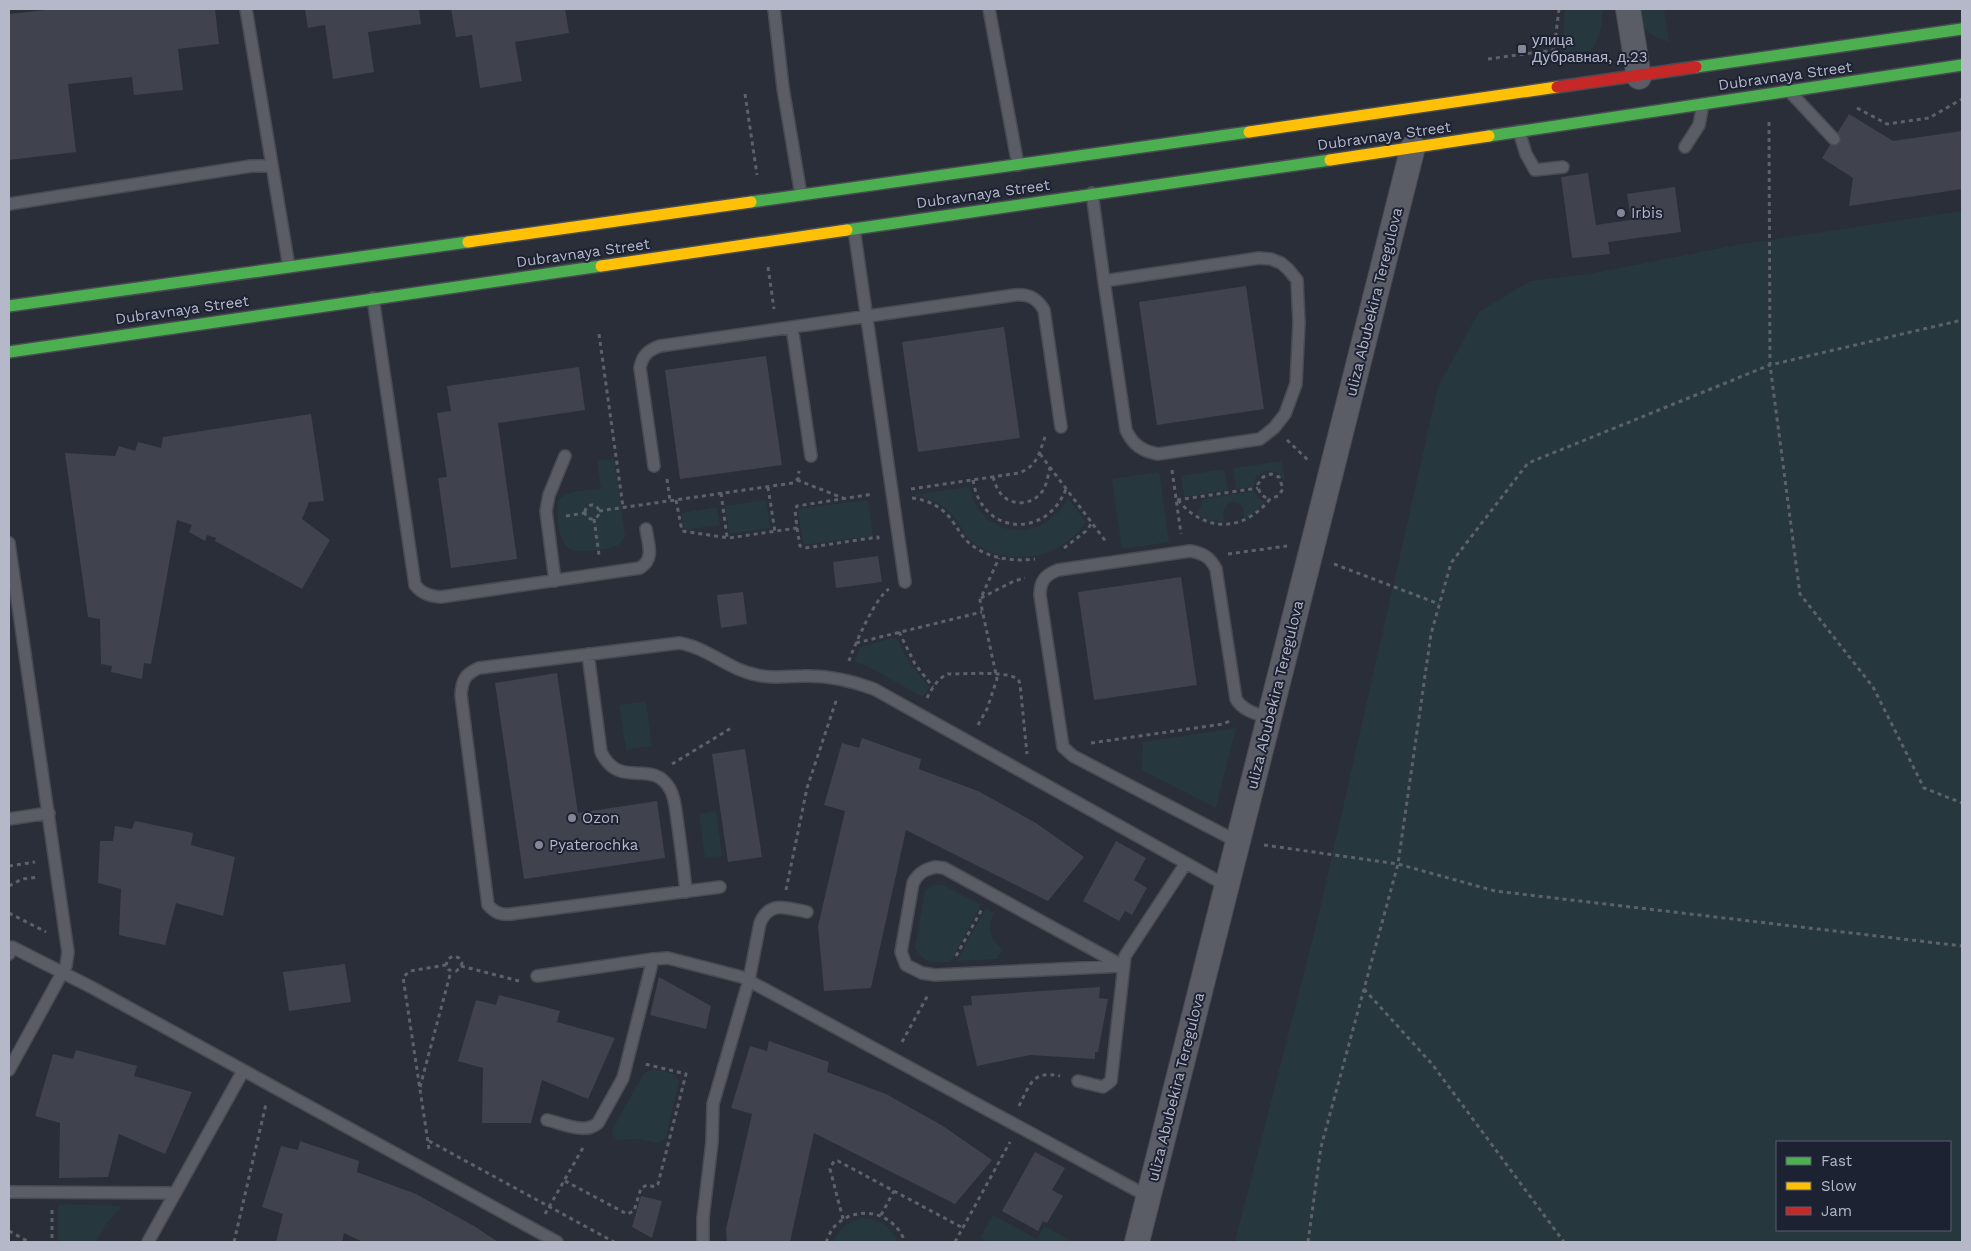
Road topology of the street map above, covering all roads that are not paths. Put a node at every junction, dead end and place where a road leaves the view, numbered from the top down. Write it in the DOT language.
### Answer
graph roads {
  1 [pos="246,9"];
  2 [pos="774,9"];
  3 [pos="989,9"];
  4 [pos="1628,9"];
  5 [pos="1962,29"];
  6 [pos="1962,65"];
  7 [pos="1640,81"];
  8 [pos="1789,90"];
  9 [pos="1703,103"];
  10 [pos="1519,131"];
  11 [pos="1834,139"];
  12 [pos="1413,147"];
  13 [pos="1685,148"];
  14 [pos="1018,165"];
  15 [pos="272,166"];
  16 [pos="1563,167"];
  17 [pos="1092,194"];
  18 [pos="800,195"];
  19 [pos="9,204"];
  20 [pos="854,229"];
  21 [pos="289,267"];
  22 [pos="1104,280"];
  23 [pos="373,298"];
  24 [pos="9,306"];
  25 [pos="867,316"];
  26 [pos="792,327"];
  27 [pos="9,352"];
  28 [pos="1061,427"];
  29 [pos="565,456"];
  30 [pos="811,456"];
  31 [pos="654,466"];
  32 [pos="646,529"];
  33 [pos="9,543"];
  34 [pos="555,581"];
  35 [pos="905,582"];
  36 [pos="588,654"];
  37 [pos="1269,718"];
  38 [pos="49,813"];
  39 [pos="9,819"];
  40 [pos="1238,842"];
  41 [pos="1186,863"];
  42 [pos="1227,886"];
  43 [pos="720,887"];
  44 [pos="686,892"];
  45 [pos="807,912"];
  46 [pos="10,949"];
  47 [pos="653,959"];
  48 [pos="1123,966"];
  49 [pos="62,973"];
  50 [pos="537,976"];
  51 [pos="749,980"];
  52 [pos="9,1070"];
  53 [pos="243,1071"];
  54 [pos="1078,1082"];
  55 [pos="547,1120"];
  56 [pos="9,1192"];
  57 [pos="175,1193"];
  58 [pos="1149,1197"];
  59 [pos="148,1242"];
  60 [pos="557,1242"];
  61 [pos="703,1242"];
  62 [pos="1137,1242"];
  1 -- 15 [label="lane"];
  2 -- 18 [label="lane"];
  3 -- 14 [label="lane"];
  4 -- 7 [label="street"];
  5 -- 7 [label="street, Dubravnaya Street"];
  6 -- 8 [label="street, Dubravnaya Street"];
  7 -- 14 [label="street, Dubravnaya Street"];
  8 -- 9 [label="street, Dubravnaya Street"];
  8 -- 11 [label="lane"];
  9 -- 10 [label="street, Dubravnaya Street"];
  9 -- 13 [label="lane"];
  10 -- 12 [label="street, Dubravnaya Street"];
  10 -- 16 [label="lane"];
  12 -- 17 [label="street, Dubravnaya Street"];
  12 -- 37 [label="street, uliza Abubekira Teregulova"];
  14 -- 18 [label="street, Dubravnaya Street"];
  15 -- 19 [label="lane"];
  15 -- 21 [label="lane"];
  17 -- 20 [label="street, Dubravnaya Street"];
  17 -- 22 [label="lane"];
  18 -- 21 [label="street, Dubravnaya Street"];
  20 -- 23 [label="street, Dubravnaya Street"];
  20 -- 25 [label="lane"];
  21 -- 24 [label="street, Dubravnaya Street"];
  22 -- 22 [label="lane"];
  23 -- 27 [label="street, Dubravnaya Street"];
  23 -- 34 [label="lane"];
  25 -- 26 [label="lane"];
  25 -- 28 [label="lane"];
  25 -- 35 [label="lane"];
  26 -- 30 [label="lane"];
  26 -- 31 [label="lane"];
  29 -- 34 [label="lane"];
  32 -- 34 [label="lane"];
  33 -- 38 [label="lane"];
  36 -- 41 [label="lane"];
  36 -- 44 [label="lane"];
  36 -- 44 [label="lane"];
  37 -- 40 [label="street, uliza Abubekira Teregulova"];
  37 -- 40 [label="lane"];
  38 -- 39 [label="lane"];
  38 -- 49 [label="lane"];
  40 -- 42 [label="street, uliza Abubekira Teregulova"];
  41 -- 42 [label="lane"];
  41 -- 48 [label="lane"];
  42 -- 58 [label="street, uliza Abubekira Teregulova"];
  43 -- 44 [label="lane"];
  45 -- 51 [label="lane"];
  46 -- 49 [label="lane"];
  47 -- 50 [label="lane"];
  47 -- 51 [label="lane"];
  47 -- 55 [label="lane"];
  48 -- 48 [label="lane"];
  48 -- 54 [label="lane"];
  49 -- 52 [label="lane"];
  49 -- 53 [label="lane"];
  51 -- 58 [label="lane"];
  51 -- 61 [label="lane"];
  53 -- 57 [label="lane"];
  53 -- 60 [label="lane"];
  56 -- 57 [label="lane"];
  57 -- 59 [label="lane"];
  58 -- 62 [label="street, uliza Abubekira Teregulova"];
}
